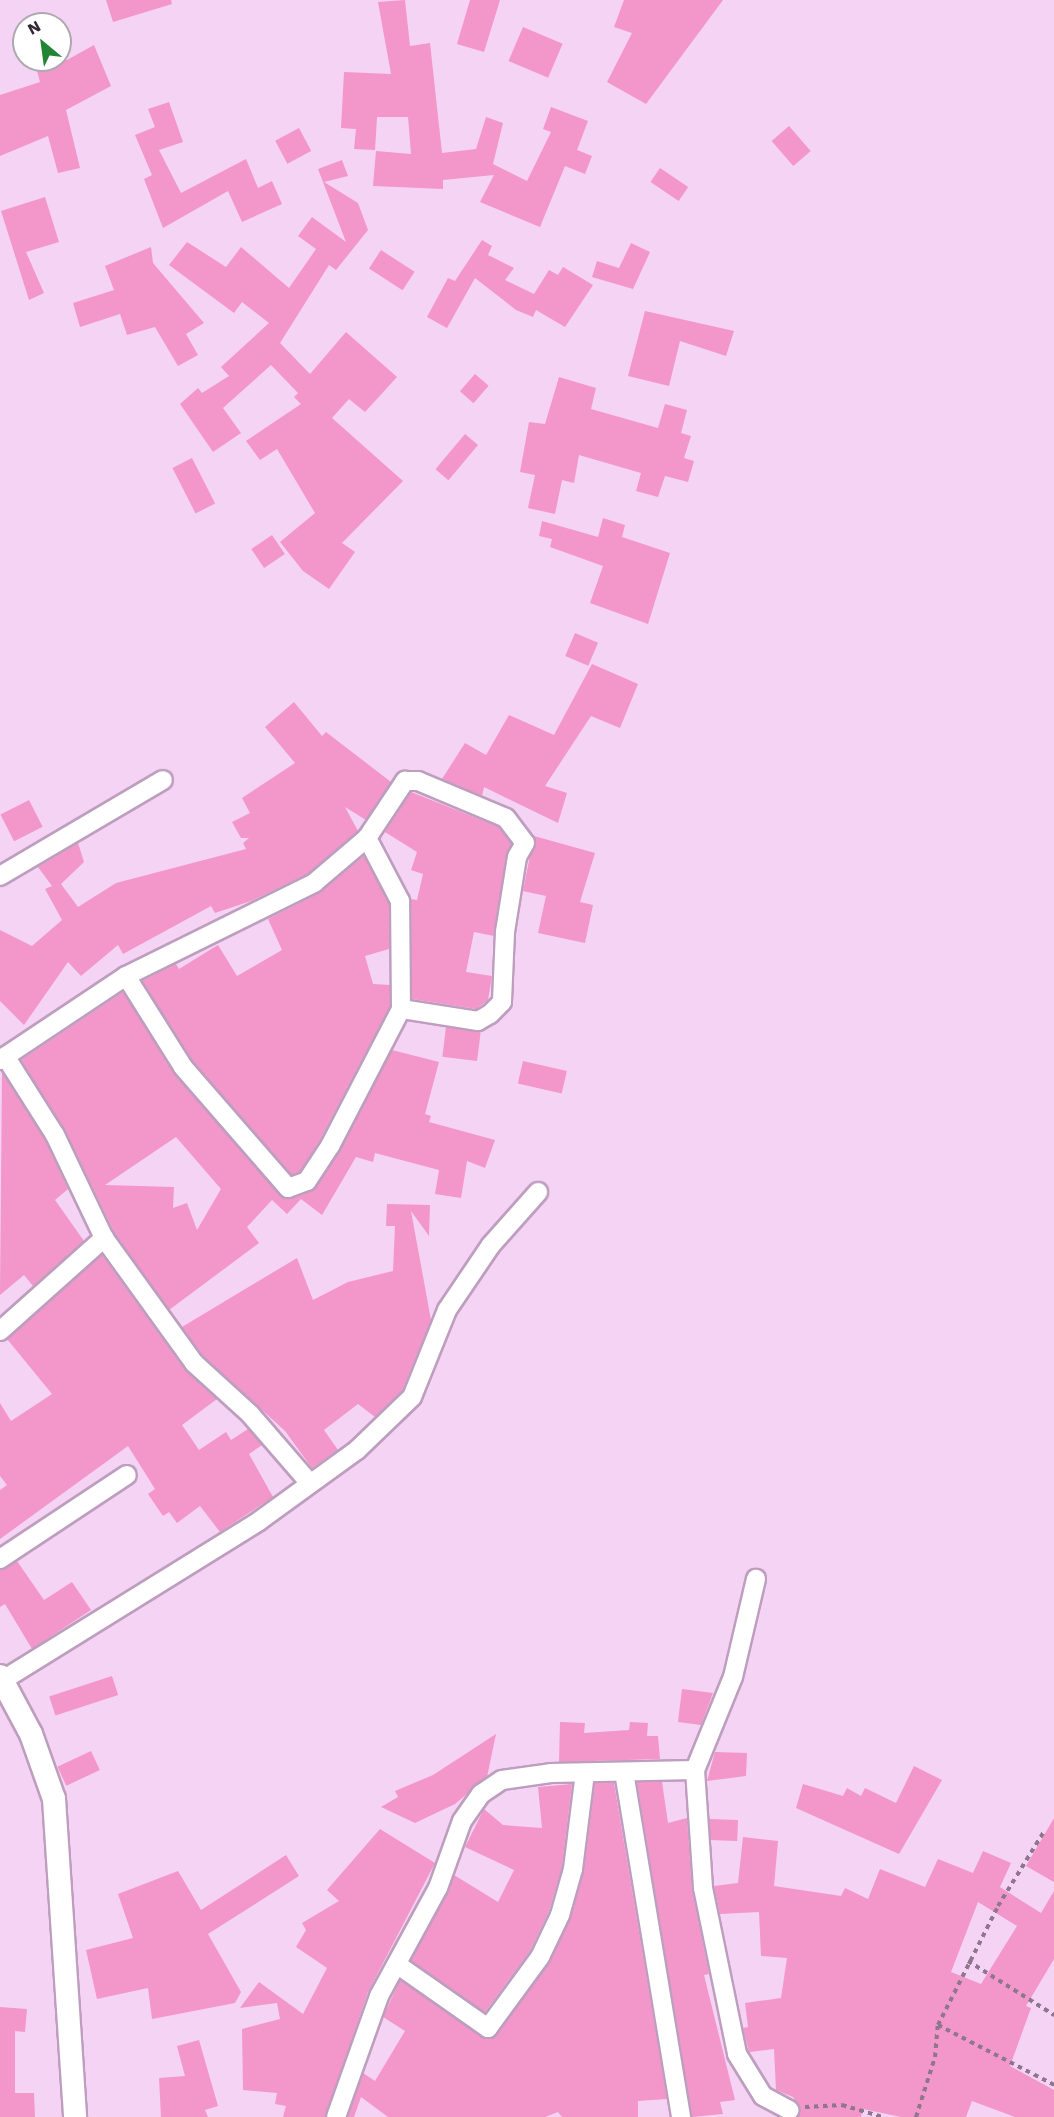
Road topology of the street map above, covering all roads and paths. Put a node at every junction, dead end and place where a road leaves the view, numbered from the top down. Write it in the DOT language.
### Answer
graph roads {
  1 [pos="163,780"];
  2 [pos="367,838"];
  3 [pos="0,876"];
  4 [pos="126,976"];
  5 [pos="401,1009"];
  6 [pos="2,1058"];
  7 [pos="538,1192"];
  8 [pos="104,1238"];
  9 [pos="0,1331"];
  10 [pos="127,1475"];
  11 [pos="308,1481"];
  12 [pos="0,1559"];
  13 [pos="756,1579"];
  14 [pos="1,1678"];
  15 [pos="695,1770"];
  16 [pos="624,1772"];
  17 [pos="585,1773"];
  18 [pos="1043,1833"];
  19 [pos="968,1961"];
  20 [pos="398,1965"];
  21 [pos="1054,2014"];
  22 [pos="938,2025"];
  23 [pos="1054,2085"];
  24 [pos="789,2110"];
  25 [pos="75,2117"];
  26 [pos="336,2117"];
  27 [pos="681,2117"];
  28 [pos="883,2117"];
  29 [pos="916,2117"];
  1 -- 3 [label="street"];
  2 -- 4 [label="street"];
  2 -- 5 [label="street"];
  2 -- 5 [label="street"];
  4 -- 5 [label="street"];
  4 -- 6 [label="street"];
  6 -- 8 [label="street"];
  7 -- 11 [label="street"];
  8 -- 9 [label="street"];
  8 -- 11 [label="street"];
  10 -- 12 [label="street"];
  11 -- 14 [label="street"];
  13 -- 15 [label="street"];
  14 -- 25 [label="street"];
  15 -- 16 [label="street"];
  15 -- 24 [label="street"];
  16 -- 17 [label="street"];
  16 -- 27 [label="street"];
  17 -- 20 [label="street"];
  17 -- 20 [label="street"];
  18 -- 19 [label="path"];
  19 -- 21 [label="path"];
  19 -- 22 [label="path"];
  20 -- 26 [label="street"];
  22 -- 23 [label="path"];
  22 -- 29 [label="path"];
  24 -- 28 [label="path"];
}
